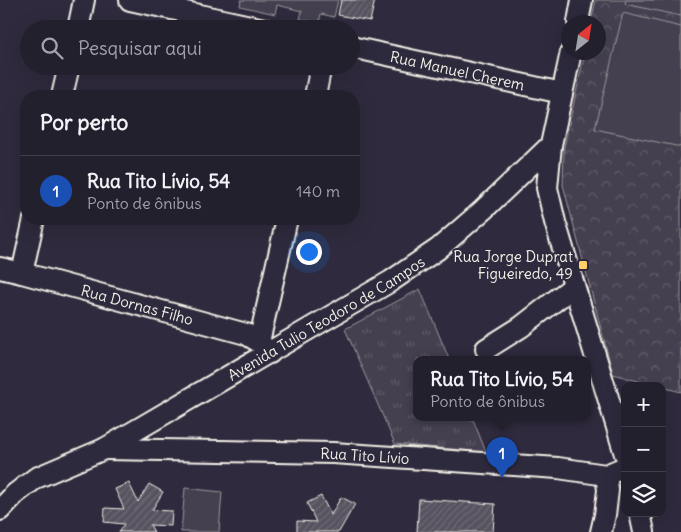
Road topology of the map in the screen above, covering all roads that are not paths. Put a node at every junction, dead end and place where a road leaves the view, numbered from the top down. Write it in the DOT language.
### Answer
graph roads {
  1 [pos="84,0"];
  2 [pos="130,0"];
  3 [pos="582,0"];
  4 [pos="579,15"];
  5 [pos="80,20"];
  6 [pos="222,20"];
  7 [pos="360,49"];
  8 [pos="569,60"];
  9 [pos="67,75"];
  10 [pos="319,75"];
  11 [pos="63,90"];
  12 [pos="316,90"];
  13 [pos="562,93"];
  14 [pos="551,145"];
  15 [pos="33,225"];
  16 [pos="286,225"];
  17 [pos="0,268"];
  18 [pos="22,273"];
  19 [pos="574,286"];
  20 [pos="265,347"];
  21 [pos="486,349"];
  22 [pos="621,441"];
  23 [pos="104,449"];
  24 [pos="621,469"];
  25 [pos="606,475"];
  26 [pos="0,510"];
  27 [pos="641,517"];
  28 [pos="601,532"];
  29 [pos="644,532"];
  1 -- 5 [label="street"];
  2 -- 6 [label="street"];
  3 -- 4 [label="street"];
  7 -- 13 [label="street, Rua Manuel Cherem"];
  8 -- 13 [label="street"];
  9 -- 11 [label="street"];
  10 -- 12 [label="street"];
  13 -- 14 [label="street"];
  14 -- 19 [label="street"];
  14 -- 20 [label="street, Avenida Tulio Teodoro de Campos"];
  15 -- 18 [label="street"];
  16 -- 20 [label="street"];
  17 -- 18 [label="street, Rua Dornas Filho"];
  18 -- 20 [label="street, Rua Dornas Filho"];
  19 -- 21 [label="street"];
  19 -- 22 [label="street"];
  20 -- 23 [label="street, Avenida Tulio Teodoro de Campos"];
  23 -- 25 [label="street, Rua Tito Lívio"];
  23 -- 26 [label="street, Avenida Tulio Teodoro de Campos"];
  24 -- 25 [label="street"];
  25 -- 28 [label="street"];
  27 -- 29 [label="street"];
}
